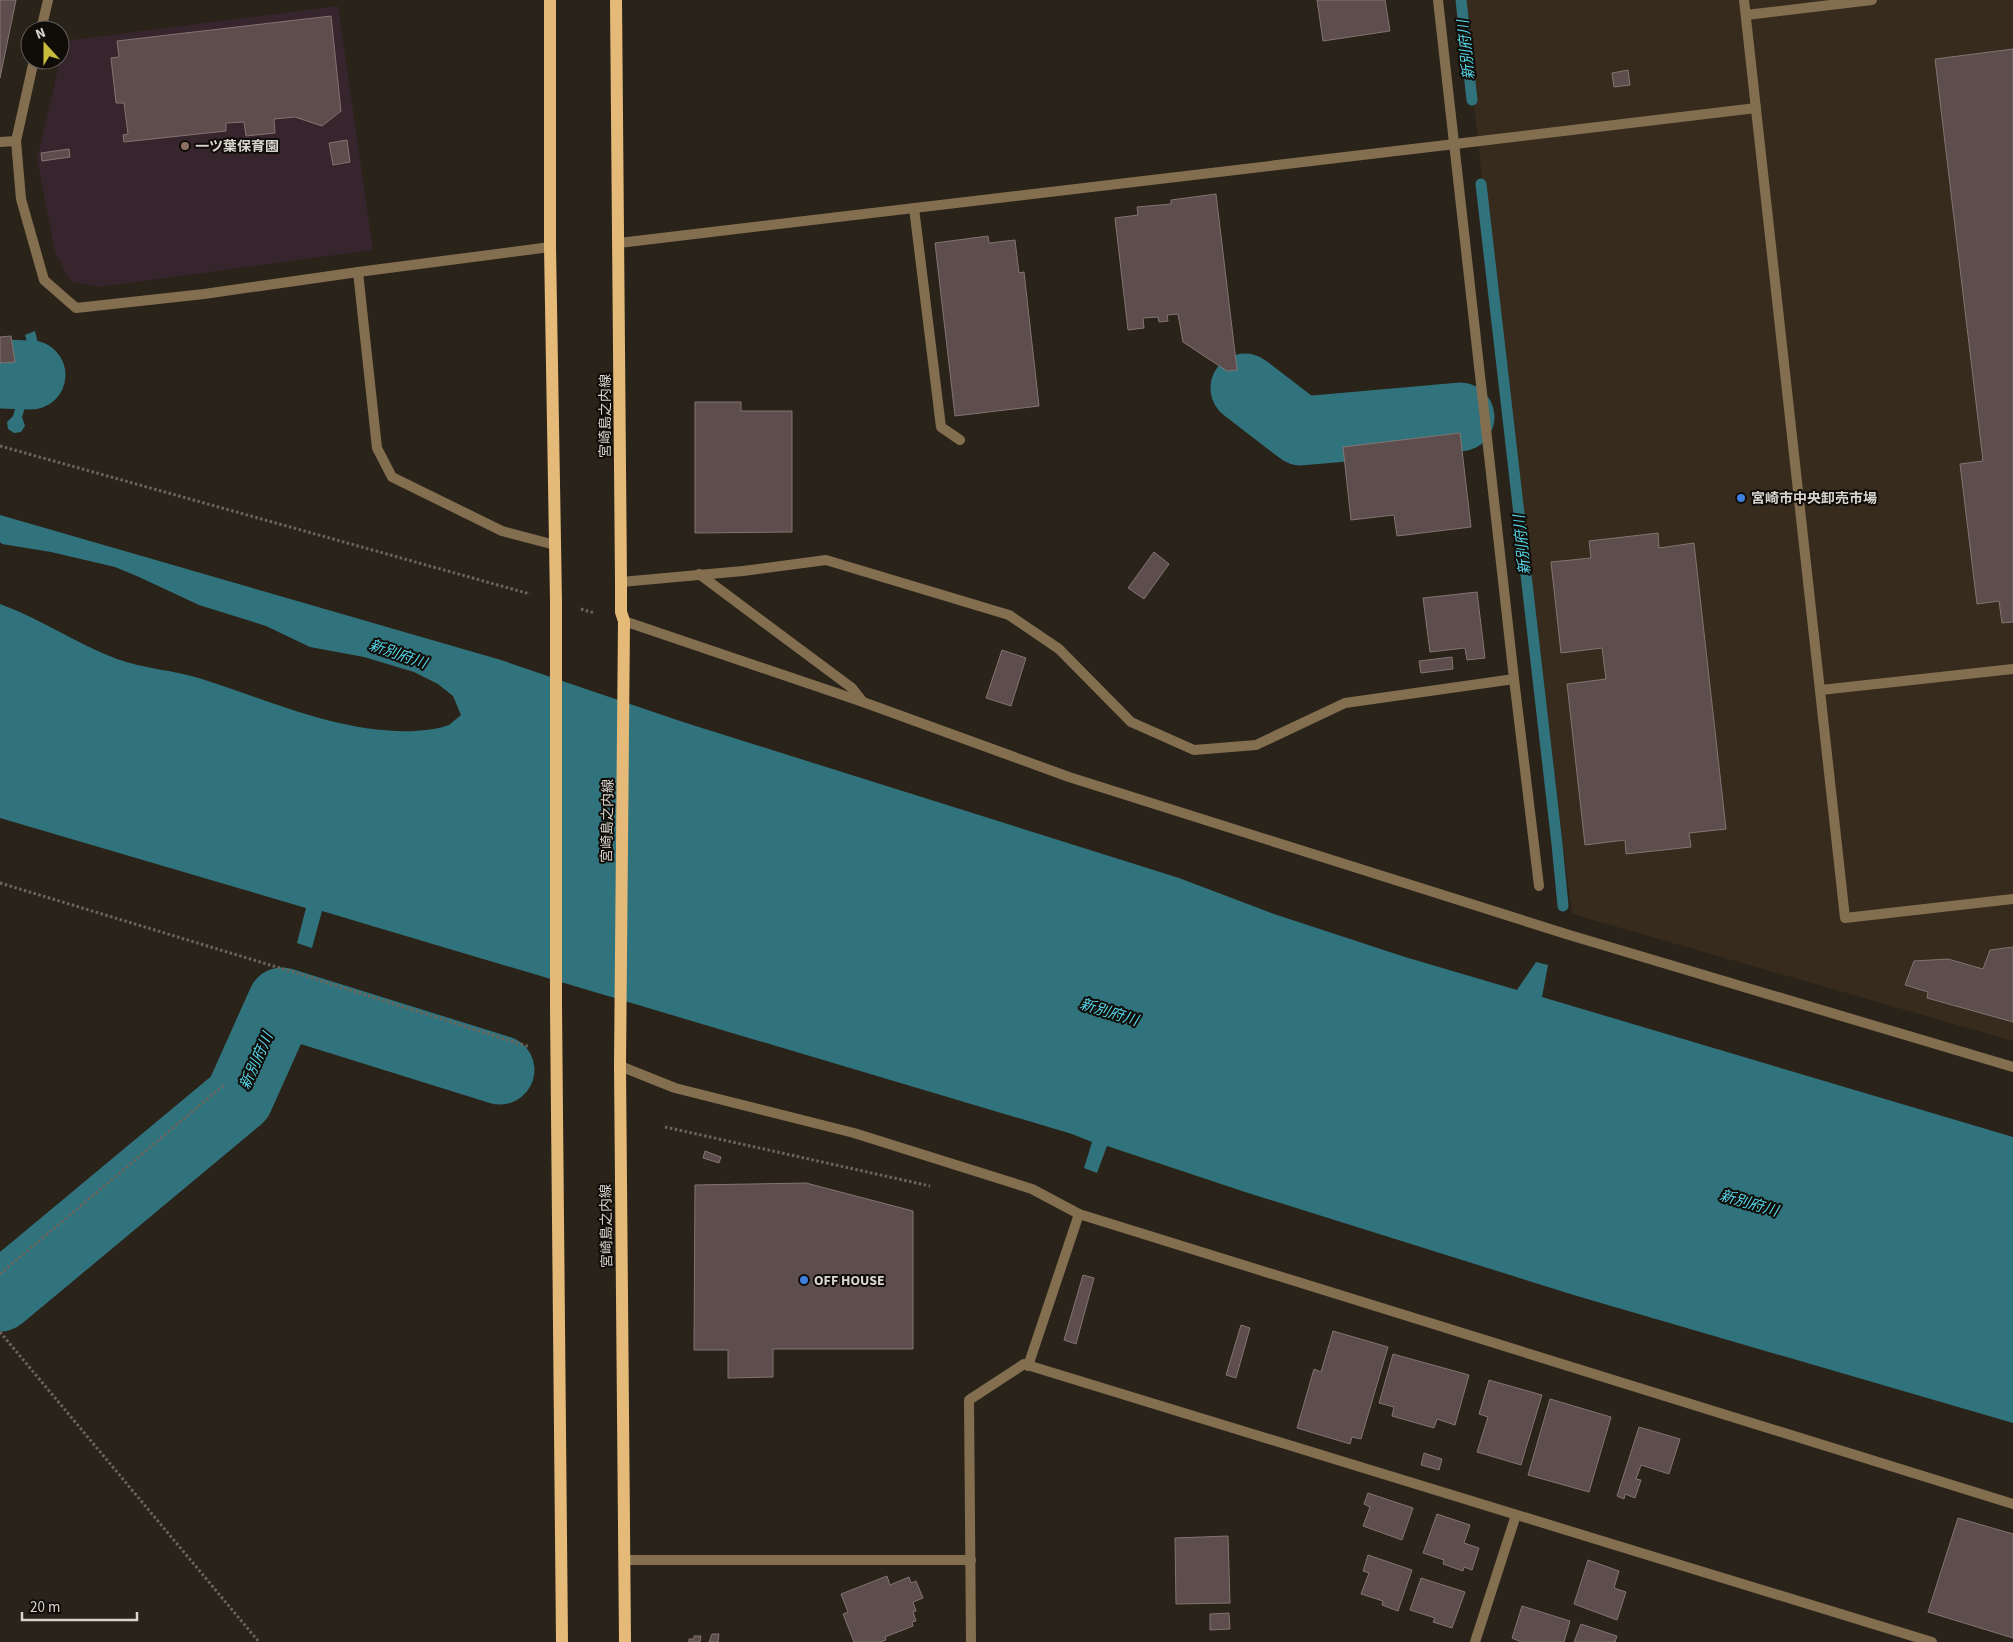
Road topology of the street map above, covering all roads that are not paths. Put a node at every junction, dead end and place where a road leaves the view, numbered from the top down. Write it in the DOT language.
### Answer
graph roads {
  1 [pos="48,0"];
  2 [pos="550,0"];
  3 [pos="616,0"];
  4 [pos="1438,0"];
  5 [pos="1744,0"];
  6 [pos="1872,0"];
  7 [pos="1746,15"];
  8 [pos="43,20"];
  9 [pos="32,70"];
  10 [pos="1756,108"];
  11 [pos="16,141"];
  12 [pos="0,142"];
  13 [pos="1455,144"];
  14 [pos="914,208"];
  15 [pos="619,243"];
  16 [pos="550,247"];
  17 [pos="358,272"];
  18 [pos="960,440"];
  19 [pos="555,545"];
  20 [pos="700,574"];
  21 [pos="621,582"];
  22 [pos="624,621"];
  23 [pos="2013,669"];
  24 [pos="1514,679"];
  25 [pos="1821,690"];
  26 [pos="863,702"];
  27 [pos="1539,886"];
  28 [pos="2013,900"];
  29 [pos="620,1066"];
  30 [pos="2013,1067"];
  31 [pos="1079,1214"];
  32 [pos="1028,1366"];
  33 [pos="2013,1504"];
  34 [pos="1516,1515"];
  35 [pos="624,1560"];
  36 [pos="970,1560"];
  37 [pos="562,1642"];
  38 [pos="625,1642"];
  39 [pos="971,1642"];
  40 [pos="1475,1642"];
  41 [pos="1932,1642"];
  1 -- 8 [label="street"];
  2 -- 16 [label="main road"];
  3 -- 15 [label="main road, 宮崎島之内線"];
  4 -- 13 [label="street"];
  5 -- 7 [label="street"];
  6 -- 7 [label="street"];
  7 -- 10 [label="street"];
  9 -- 11 [label="street"];
  10 -- 13 [label="street"];
  10 -- 25 [label="street"];
  11 -- 12 [label="street"];
  11 -- 17 [label="street"];
  13 -- 14 [label="street"];
  13 -- 24 [label="street"];
  14 -- 15 [label="street"];
  14 -- 18 [label="street"];
  15 -- 21 [label="main road, 宮崎島之内線"];
  16 -- 17 [label="street"];
  16 -- 19 [label="main road"];
  17 -- 19 [label="street"];
  19 -- 37 [label="main road"];
  20 -- 21 [label="street"];
  20 -- 24 [label="street"];
  20 -- 26 [label="street"];
  21 -- 22 [label="main road, 宮崎島之内線"];
  22 -- 26 [label="street"];
  22 -- 29 [label="main road, 宮崎島之内線"];
  23 -- 25 [label="street"];
  24 -- 27 [label="street"];
  25 -- 28 [label="street"];
  26 -- 30 [label="street"];
  29 -- 31 [label="street"];
  29 -- 35 [label="main road, 宮崎島之内線"];
  31 -- 32 [label="street"];
  31 -- 33 [label="street"];
  32 -- 34 [label="street"];
  32 -- 36 [label="street"];
  34 -- 40 [label="street"];
  34 -- 41 [label="street"];
  35 -- 36 [label="street"];
  35 -- 38 [label="main road, 宮崎島之内線"];
  36 -- 39 [label="street"];
}
